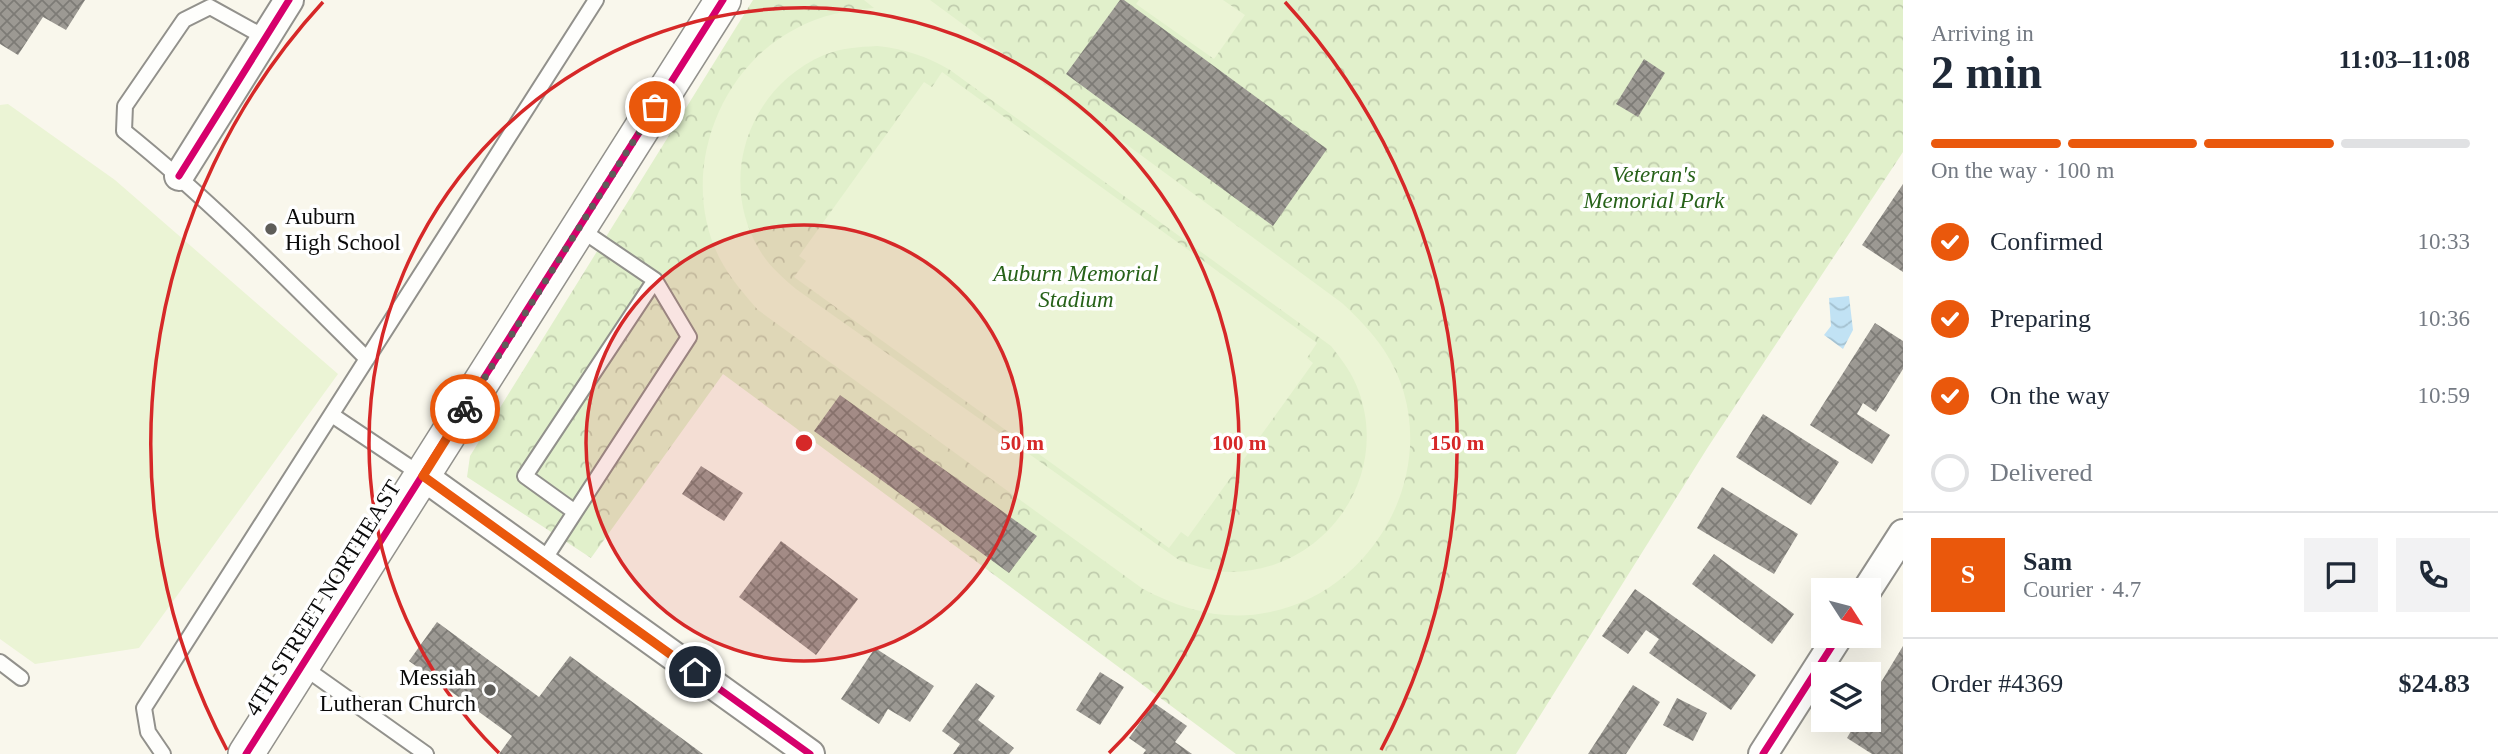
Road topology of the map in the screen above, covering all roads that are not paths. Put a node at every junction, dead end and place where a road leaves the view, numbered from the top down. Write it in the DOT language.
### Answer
graph roads {
  1 [pos="289,0"];
  2 [pos="596,0"];
  3 [pos="723,0"];
  4 [pos="266,38"];
  5 [pos="179,176"];
  6 [pos="580,229"];
  7 [pos="655,280"];
  8 [pos="367,359"];
  9 [pos="332,415"];
  10 [pos="423,476"];
  11 [pos="575,512"];
  12 [pos="1903,534"];
  13 [pos="542,563"];
  14 [pos="1875,578"];
  15 [pos="1831,648"];
  16 [pos="0,662"];
  17 [pos="302,666"];
  18 [pos="21,678"];
  19 [pos="796,750"];
  20 [pos="163,754"];
  21 [pos="246,754"];
  22 [pos="426,754"];
  23 [pos="1763,754"];
  1 -- 4 [label="street"];
  2 -- 8 [label="lane"];
  3 -- 6 [label="street, 4TH STREET NORTHEAST"];
  4 -- 5 [label="street"];
  4 -- 5 [label="lane"];
  5 -- 8 [label="lane"];
  6 -- 7 [label="lane"];
  6 -- 10 [label="street, 4TH STREET NORTHEAST"];
  7 -- 11 [label="lane"];
  7 -- 11 [label="lane"];
  8 -- 9 [label="lane"];
  9 -- 10 [label="lane"];
  9 -- 20 [label="lane"];
  10 -- 13 [label="street"];
  10 -- 17 [label="street, 4TH STREET NORTHEAST"];
  11 -- 13 [label="lane"];
  12 -- 14 [label="street"];
  13 -- 19 [label="street"];
  15 -- 23 [label="street"];
  16 -- 18 [label="lane"];
  17 -- 21 [label="street, 4TH STREET NORTHEAST"];
  17 -- 22 [label="lane"];
}
